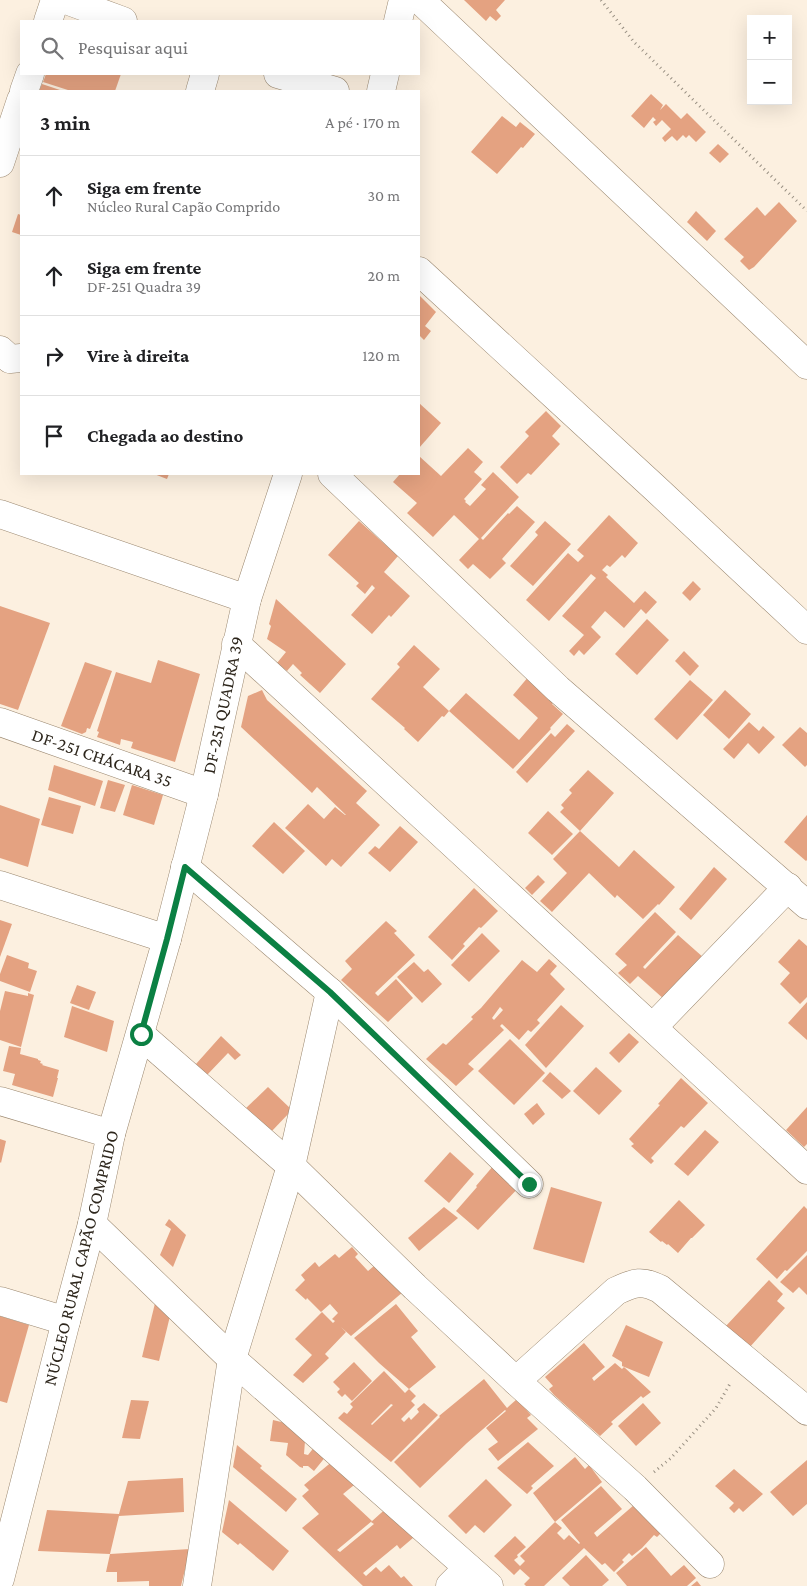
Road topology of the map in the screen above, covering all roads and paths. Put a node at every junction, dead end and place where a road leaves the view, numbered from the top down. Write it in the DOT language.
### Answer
graph roads {
  1 [pos="55,0"];
  2 [pos="66,0"];
  3 [pos="403,0"];
  4 [pos="420,0"];
  5 [pos="600,0"];
  6 [pos="48,20"];
  7 [pos="120,20"];
  8 [pos="398,20"];
  9 [pos="30,75"];
  10 [pos="205,75"];
  11 [pos="281,75"];
  12 [pos="386,75"];
  13 [pos="24,90"];
  14 [pos="200,90"];
  15 [pos="333,90"];
  16 [pos="381,90"];
  17 [pos="20,103"];
  18 [pos="0,163"];
  19 [pos="807,211"];
  20 [pos="420,272"];
  21 [pos="0,350"];
  22 [pos="20,358"];
  23 [pos="807,365"];
  24 [pos="288,475"];
  25 [pos="333,475"];
  26 [pos="0,514"];
  27 [pos="247,599"];
  28 [pos="807,630"];
  29 [pos="236,644"];
  30 [pos="0,722"];
  31 [pos="204,794"];
  32 [pos="185,867"];
  33 [pos="0,885"];
  34 [pos="797,896"];
  35 [pos="167,939"];
  36 [pos="330,992"];
  37 [pos="653,1027"];
  38 [pos="141,1034"];
  39 [pos="0,1100"];
  40 [pos="111,1134"];
  41 [pos="291,1166"];
  42 [pos="807,1170"];
  43 [pos="529,1184"];
  44 [pos="92,1224"];
  45 [pos="0,1301"];
  46 [pos="66,1321"];
  47 [pos="232,1359"];
  48 [pos="745,1359"];
  49 [pos="516,1381"];
  50 [pos="807,1411"];
  51 [pos="635,1488"];
  52 [pos="710,1564"];
  53 [pos="1,1570"];
  54 [pos="459,1577"];
  55 [pos="197,1586"];
  56 [pos="489,1586"];
  1 -- 6 [label="street"];
  2 -- 7 [label="street"];
  3 -- 8 [label="street"];
  4 -- 23 [label="street"];
  5 -- 19 [label="path"];
  9 -- 13 [label="street"];
  10 -- 14 [label="street"];
  11 -- 15 [label="street"];
  12 -- 16 [label="street"];
  17 -- 18 [label="street"];
  20 -- 28 [label="street"];
  21 -- 22 [label="street"];
  24 -- 27 [label="street, DF-251 QUADRA 39"];
  25 -- 34 [label="street"];
  26 -- 27 [label="street"];
  27 -- 29 [label="street, DF-251 QUADRA 39"];
  29 -- 31 [label="street, DF-251 QUADRA 39"];
  29 -- 37 [label="street"];
  30 -- 31 [label="street, DF-251 CHÁCARA 35"];
  31 -- 32 [label="street, DF-251 QUADRA 39"];
  32 -- 35 [label="street, DF-251 QUADRA 39"];
  32 -- 36 [label="street"];
  33 -- 35 [label="street"];
  34 -- 37 [label="street"];
  35 -- 38 [label="street, NÚCLEO RURAL CAPÃO COMPRIDO"];
  36 -- 41 [label="street"];
  36 -- 43 [label="street"];
  37 -- 42 [label="street"];
  38 -- 40 [label="street, NÚCLEO RURAL CAPÃO COMPRIDO"];
  38 -- 41 [label="street"];
  39 -- 40 [label="street"];
  40 -- 44 [label="street, NÚCLEO RURAL CAPÃO COMPRIDO"];
  41 -- 47 [label="street"];
  41 -- 49 [label="street"];
  44 -- 46 [label="street, NÚCLEO RURAL CAPÃO COMPRIDO"];
  44 -- 47 [label="street"];
  45 -- 46 [label="street"];
  46 -- 53 [label="street, NÚCLEO RURAL CAPÃO COMPRIDO"];
  47 -- 54 [label="street"];
  47 -- 55 [label="street"];
  48 -- 49 [label="street"];
  48 -- 50 [label="street"];
  48 -- 51 [label="path"];
  49 -- 51 [label="street"];
  51 -- 52 [label="street"];
  54 -- 56 [label="street"];
}
